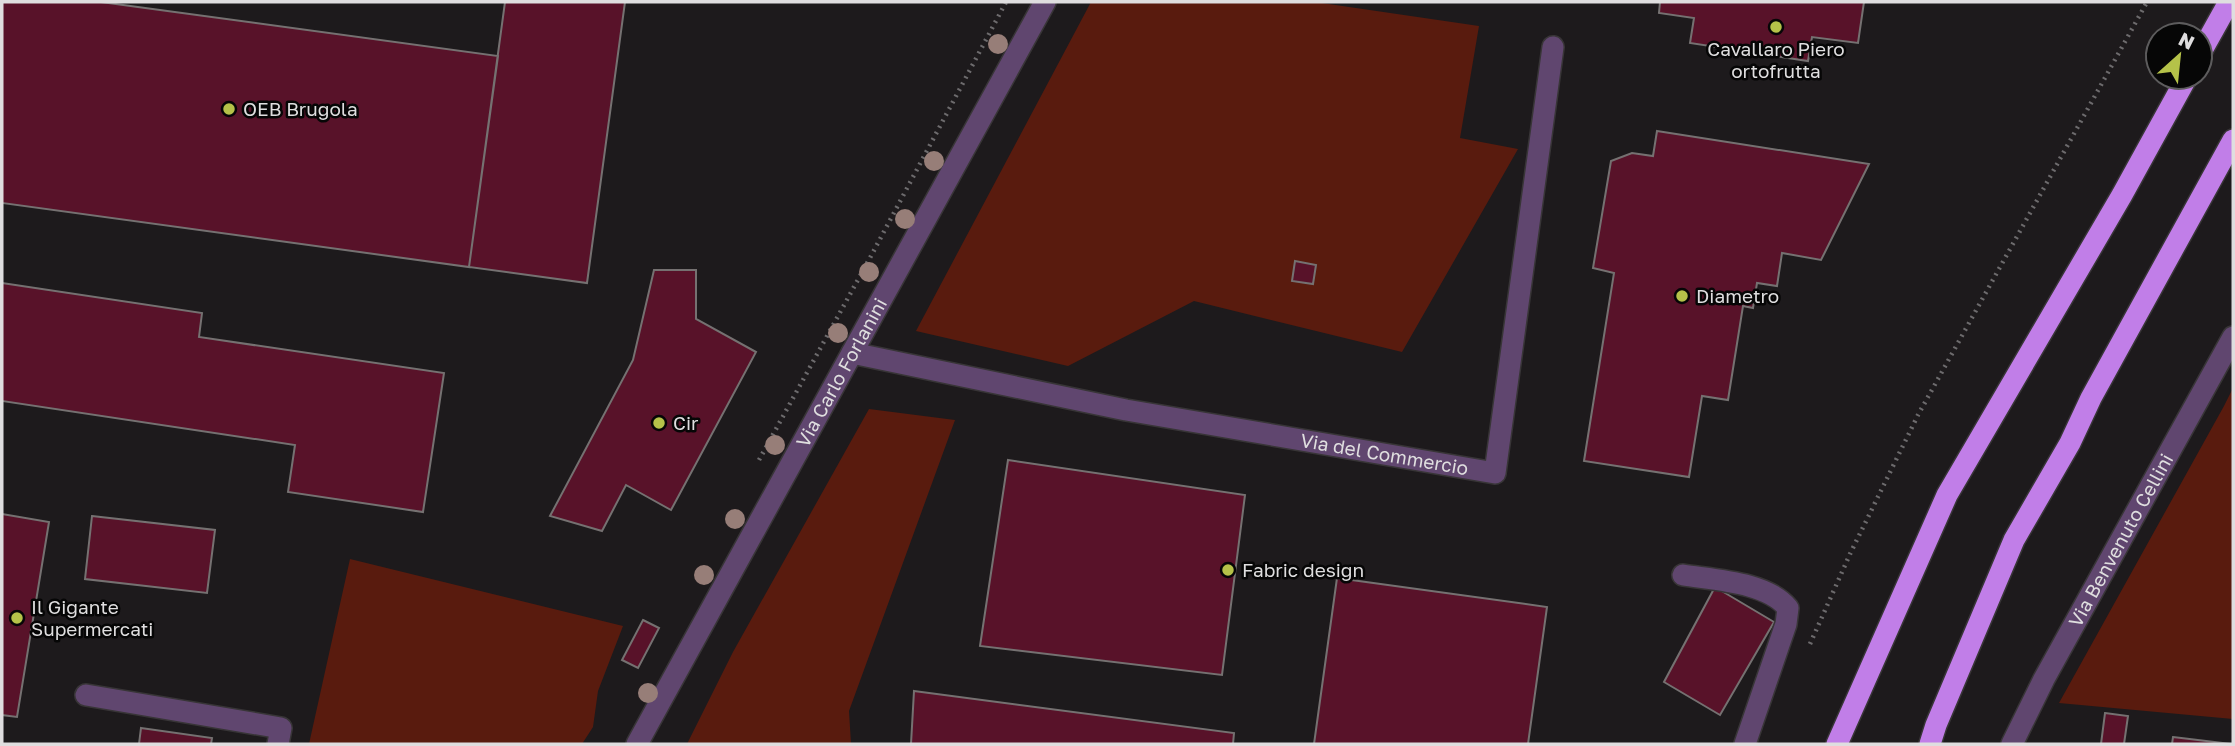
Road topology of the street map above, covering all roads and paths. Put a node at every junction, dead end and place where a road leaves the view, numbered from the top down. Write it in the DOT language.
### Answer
graph roads {
  1 [pos="1006,2"];
  2 [pos="1045,2"];
  3 [pos="2147,2"];
  4 [pos="2229,2"];
  5 [pos="2214,29"];
  6 [pos="1553,47"];
  7 [pos="2180,91"];
  8 [pos="2233,140"];
  9 [pos="2233,337"];
  10 [pos="852,353"];
  11 [pos="758,461"];
  12 [pos="1683,575"];
  13 [pos="1806,653"];
  14 [pos="86,695"];
  15 [pos="278,744"];
  16 [pos="637,744"];
  17 [pos="1745,744"];
  18 [pos="1837,744"];
  19 [pos="1930,744"];
  20 [pos="2012,744"];
  1 -- 11 [label="path"];
  2 -- 10 [label="street, Via Carlo Forlanini"];
  3 -- 13 [label="path"];
  4 -- 5 [label="highway"];
  6 -- 10 [label="street, Via del Commercio"];
  7 -- 18 [label="highway"];
  8 -- 19 [label="highway"];
  9 -- 20 [label="street, Via Benvenuto Cellini"];
  10 -- 16 [label="street, Via Carlo Forlanini"];
  12 -- 17 [label="street"];
  14 -- 15 [label="street"];
}
